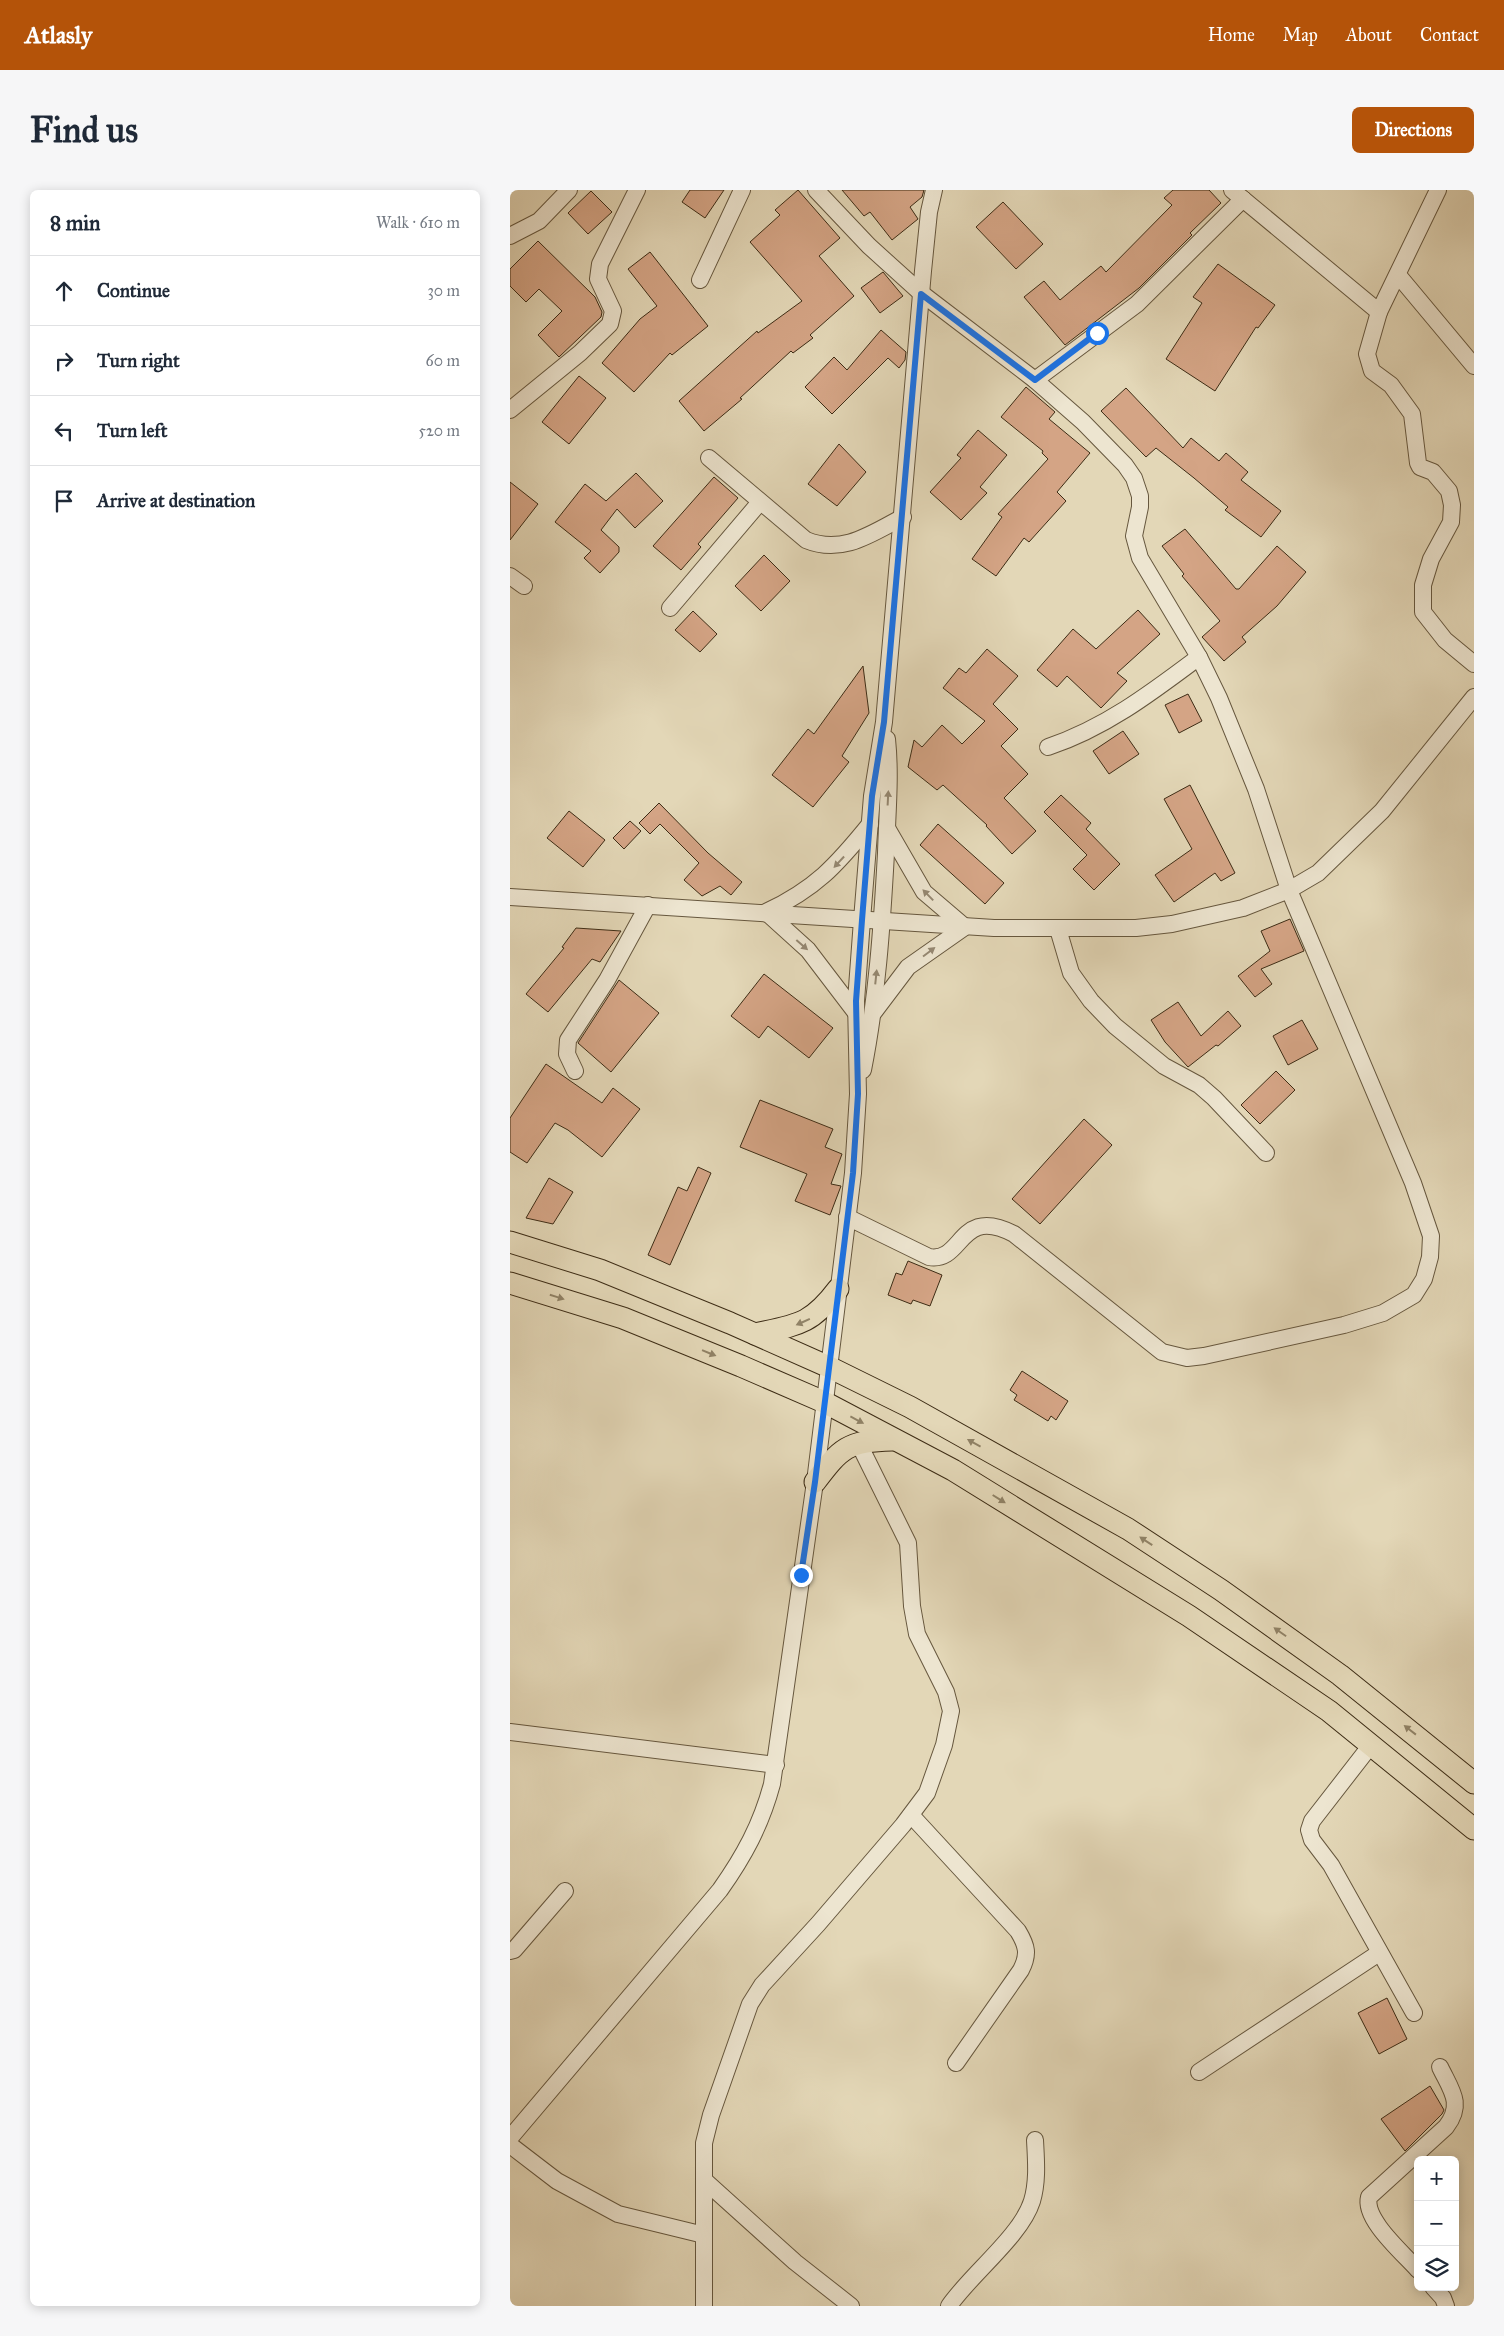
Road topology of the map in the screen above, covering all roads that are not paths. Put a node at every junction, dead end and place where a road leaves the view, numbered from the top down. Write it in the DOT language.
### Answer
graph roads {
  1 [pos="569,190"];
  2 [pos="637,190"];
  3 [pos="742,190"];
  4 [pos="816,190"];
  5 [pos="934,190"];
  6 [pos="1438,190"];
  7 [pos="1237,194"];
  8 [pos="510,236"];
  9 [pos="1398,275"];
  10 [pos="700,280"];
  11 [pos="921,294"];
  12 [pos="1379,312"];
  13 [pos="1474,366"];
  14 [pos="1035,380"];
  15 [pos="510,410"];
  16 [pos="709,458"];
  17 [pos="760,502"];
  18 [pos="903,516"];
  19 [pos="510,576"];
  20 [pos="524,586"];
  21 [pos="670,608"];
  22 [pos="1199,657"];
  23 [pos="1474,664"];
  24 [pos="1474,697"];
  25 [pos="884,722"];
  26 [pos="1048,747"];
  27 [pos="870,824"];
  28 [pos="887,828"];
  29 [pos="1289,890"];
  30 [pos="510,897"];
  31 [pos="648,905"];
  32 [pos="766,912"];
  33 [pos="862,920"];
  34 [pos="882,922"];
  35 [pos="965,927"];
  36 [pos="1058,929"];
  37 [pos="864,1013"];
  38 [pos="575,1071"];
  39 [pos="1266,1153"];
  40 [pos="847,1218"];
  41 [pos="510,1242"];
  42 [pos="510,1283"];
  43 [pos="838,1290"];
  44 [pos="755,1334"];
  45 [pos="829,1367"];
  46 [pos="824,1402"];
  47 [pos="892,1440"];
  48 [pos="858,1442"];
  49 [pos="815,1482"];
  50 [pos="510,1732"];
  51 [pos="1371,1745"];
  52 [pos="1430,1745"];
  53 [pos="776,1765"];
  54 [pos="1474,1775"];
  55 [pos="1474,1784"];
  56 [pos="911,1815"];
  57 [pos="1474,1829"];
  58 [pos="565,1891"];
  59 [pos="510,1952"];
  60 [pos="1379,1953"];
  61 [pos="1414,2013"];
  62 [pos="956,2063"];
  63 [pos="1440,2067"];
  64 [pos="1199,2072"];
  65 [pos="510,2138"];
  66 [pos="1035,2140"];
  67 [pos="510,2144"];
  68 [pos="704,2180"];
  69 [pos="704,2235"];
  70 [pos="1414,2265"];
  71 [pos="1436,2291"];
  72 [pos="704,2306"];
  73 [pos="851,2306"];
  74 [pos="949,2306"];
  75 [pos="1446,2306"];
  1 -- 8 [label="street"];
  2 -- 15 [label="street"];
  3 -- 10 [label="street"];
  4 -- 11 [label="street"];
  5 -- 11 [label="street"];
  6 -- 9 [label="street"];
  7 -- 12 [label="street"];
  7 -- 14 [label="street"];
  9 -- 12 [label="street"];
  9 -- 13 [label="street"];
  11 -- 14 [label="street"];
  11 -- 18 [label="street"];
  12 -- 23 [label="street"];
  14 -- 22 [label="street"];
  16 -- 17 [label="street"];
  17 -- 18 [label="street"];
  17 -- 21 [label="street"];
  18 -- 25 [label="street"];
  19 -- 20 [label="street"];
  22 -- 26 [label="street"];
  22 -- 29 [label="street"];
  24 -- 29 [label="street"];
  25 -- 27 [label="street"];
  28 -- 25 [label="street, one-way"];
  27 -- 32 [label="street, one-way"];
  27 -- 33 [label="street"];
  28 -- 34 [label="street"];
  35 -- 28 [label="street, one-way"];
  29 -- 36 [label="street"];
  29 -- 40 [label="street"];
  30 -- 31 [label="street"];
  31 -- 32 [label="street"];
  31 -- 38 [label="street"];
  32 -- 33 [label="street"];
  32 -- 37 [label="street, one-way"];
  33 -- 34 [label="street"];
  33 -- 37 [label="street"];
  34 -- 35 [label="street"];
  37 -- 34 [label="street, one-way"];
  35 -- 36 [label="street"];
  37 -- 35 [label="street, one-way"];
  36 -- 39 [label="street"];
  37 -- 40 [label="street"];
  40 -- 43 [label="street"];
  41 -- 44 [label="main road"];
  42 -- 46 [label="main road, one-way"];
  43 -- 44 [label="main road, one-way"];
  43 -- 45 [label="street"];
  44 -- 45 [label="main road"];
  45 -- 46 [label="street"];
  52 -- 45 [label="main road, one-way"];
  46 -- 47 [label="main road, one-way"];
  46 -- 49 [label="street"];
  47 -- 48 [label="main road"];
  47 -- 51 [label="main road, one-way"];
  48 -- 49 [label="main road"];
  48 -- 56 [label="street"];
  49 -- 53 [label="street"];
  50 -- 53 [label="street"];
  51 -- 57 [label="main road"];
  51 -- 60 [label="street"];
  52 -- 54 [label="main road"];
  52 -- 55 [label="main road"];
  53 -- 65 [label="street"];
  56 -- 62 [label="street"];
  56 -- 68 [label="street"];
  58 -- 59 [label="street"];
  60 -- 61 [label="street"];
  60 -- 64 [label="street"];
  63 -- 70 [label="street"];
  66 -- 74 [label="street"];
  67 -- 69 [label="street"];
  68 -- 69 [label="street"];
  68 -- 73 [label="street"];
  69 -- 72 [label="street"];
  71 -- 75 [label="street"];
}
